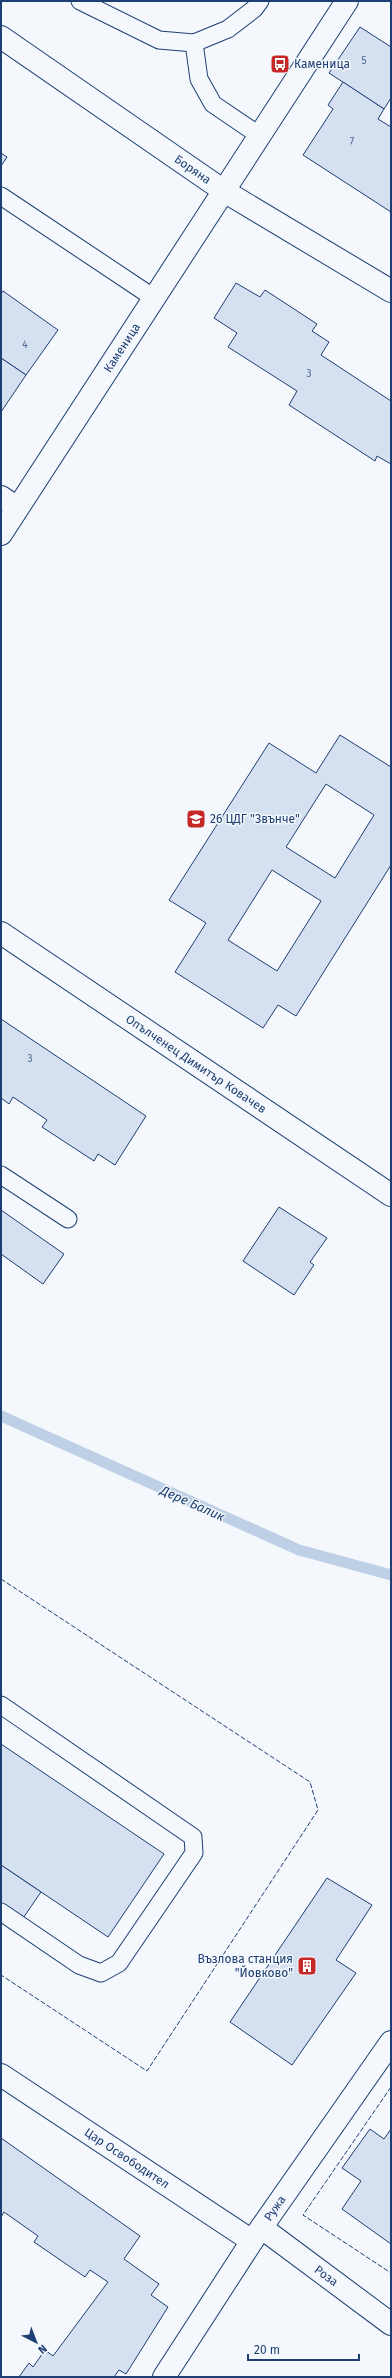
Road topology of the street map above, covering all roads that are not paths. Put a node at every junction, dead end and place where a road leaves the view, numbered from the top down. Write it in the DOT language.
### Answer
graph roads {
  1 [pos="80,1"];
  2 [pos="260,1"];
  3 [pos="347,1"];
  4 [pos="1,37"];
  5 [pos="194,43"];
  6 [pos="260,136"];
  7 [pos="224,191"];
  8 [pos="1,196"];
  9 [pos="391,291"];
  10 [pos="154,298"];
  11 [pos="9,503"];
  12 [pos="1,534"];
  13 [pos="1,933"];
  14 [pos="1,1174"];
  15 [pos="391,1195"];
  16 [pos="68,1219"];
  17 [pos="1,1705"];
  18 [pos="1,1912"];
  19 [pos="387,2055"];
  20 [pos="1,2075"];
  21 [pos="257,2235"];
  22 [pos="391,2324"];
  23 [pos="164,2377"];
  1 -- 5 [label="lane"];
  2 -- 5 [label="lane"];
  3 -- 6 [label="street, Каменица"];
  4 -- 7 [label="street, Боряна"];
  5 -- 6 [label="lane"];
  6 -- 7 [label="street, Каменица"];
  7 -- 9 [label="street, Боряна"];
  7 -- 10 [label="street, Каменица"];
  8 -- 10 [label="lane"];
  10 -- 11 [label="street, Каменица"];
  11 -- 12 [label="street, Каменица"];
  13 -- 15 [label="street, Опълченец Димитър Ковачев"];
  14 -- 16 [label="lane"];
  17 -- 18 [label="lane"];
  19 -- 21 [label="street, Ружа"];
  20 -- 21 [label="street, Цар Освободител"];
  21 -- 22 [label="street, Роза"];
  21 -- 23 [label="street, Ружа"];
}
